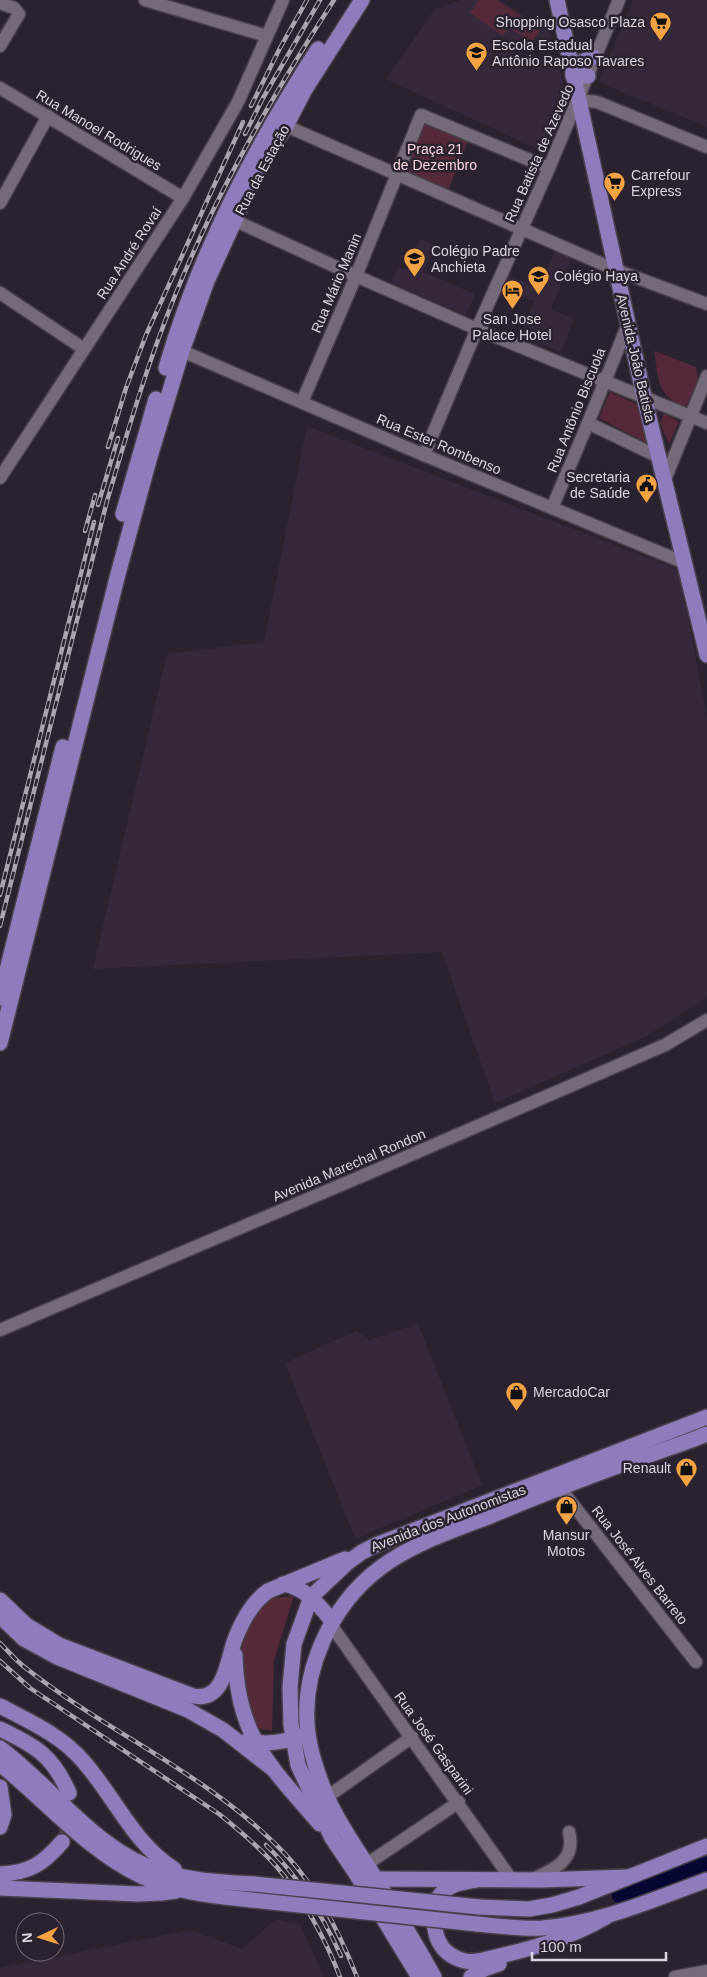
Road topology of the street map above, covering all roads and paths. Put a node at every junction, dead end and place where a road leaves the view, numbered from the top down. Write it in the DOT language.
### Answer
graph roads {
  1 [pos="146,0"];
  2 [pos="283,0"];
  3 [pos="350,0"];
  4 [pos="362,0"];
  5 [pos="557,0"];
  6 [pos="619,0"];
  7 [pos="0,4"];
  8 [pos="268,36"];
  9 [pos="0,46"];
  10 [pos="594,57"];
  11 [pos="578,73"];
  12 [pos="0,88"];
  13 [pos="578,100"];
  14 [pos="48,116"];
  15 [pos="286,126"];
  16 [pos="270,127"];
  17 [pos="707,147"];
  18 [pos="549,168"];
  19 [pos="396,175"];
  20 [pos="4,185"];
  21 [pos="183,198"];
  22 [pos="0,203"];
  23 [pos="230,218"];
  24 [pos="522,228"];
  25 [pos="616,270"];
  26 [pos="356,276"];
  27 [pos="0,293"];
  28 [pos="707,304"];
  29 [pos="628,324"];
  30 [pos="477,329"];
  31 [pos="84,349"];
  32 [pos="177,349"];
  33 [pos="707,376"];
  34 [pos="605,382"];
  35 [pos="644,397"];
  36 [pos="302,402"];
  37 [pos="690,415"];
  38 [pos="707,423"];
  39 [pos="588,424"];
  40 [pos="424,455"];
  41 [pos="658,457"];
  42 [pos="0,478"];
  43 [pos="664,482"];
  44 [pos="552,508"];
  45 [pos="685,563"];
  46 [pos="707,653"];
  47 [pos="0,998"];
  48 [pos="707,1020"];
  49 [pos="0,1043"];
  50 [pos="0,1330"];
  51 [pos="707,1417"];
  52 [pos="706,1437"];
  53 [pos="560,1488"];
  54 [pos="362,1552"];
  55 [pos="283,1584"];
  56 [pos="311,1597"];
  57 [pos="0,1600"];
  58 [pos="0,1616"];
  59 [pos="332,1622"];
  60 [pos="234,1641"];
  61 [pos="696,1662"];
  62 [pos="0,1706"];
  63 [pos="0,1729"];
  64 [pos="223,1730"];
  65 [pos="308,1733"];
  66 [pos="412,1737"];
  67 [pos="292,1739"];
  68 [pos="255,1742"];
  69 [pos="0,1748"];
  70 [pos="0,1764"];
  71 [pos="273,1770"];
  72 [pos="0,1787"];
  73 [pos="69,1793"];
  74 [pos="327,1797"];
  75 [pos="459,1802"];
  76 [pos="0,1827"];
  77 [pos="569,1832"];
  78 [pos="332,1838"];
  79 [pos="62,1842"];
  80 [pos="707,1846"];
  81 [pos="366,1864"];
  82 [pos="0,1874"];
  83 [pos="628,1877"];
  84 [pos="376,1879"];
  85 [pos="476,1880"];
  86 [pos="512,1880"];
  87 [pos="531,1880"];
  88 [pos="707,1880"];
  89 [pos="185,1884"];
  90 [pos="0,1888"];
  91 [pos="606,1917"];
  92 [pos="518,1953"];
  93 [pos="707,1971"];
  94 [pos="419,1977"];
  95 [pos="434,1977"];
  96 [pos="471,1977"];
  97 [pos="675,1977"];
  1 -- 8 [label="street"];
  2 -- 8 [label="street, Rua André Rovaí"];
  3 -- 16 [label="main road, Rua da Estação"];
  4 -- 15 [label="main road, Rua da Estação"];
  5 -- 11 [label="main road, Avenida João Batista"];
  6 -- 10 [label="street"];
  7 -- 9 [label="street"];
  8 -- 21 [label="street, Rua André Rovaí"];
  10 -- 11 [label="main road"];
  11 -- 13 [label="main road, Avenida João Batista"];
  12 -- 14 [label="street, Rua Manoel Rodrigues"];
  13 -- 17 [label="street"];
  13 -- 18 [label="street, Rua Batista de Azevedo"];
  13 -- 25 [label="main road, Avenida João Batista"];
  14 -- 20 [label="street"];
  14 -- 21 [label="street, Rua Manoel Rodrigues"];
  15 -- 16 [label="street"];
  15 -- 19 [label="street"];
  15 -- 23 [label="main road, Rua da Estação"];
  16 -- 23 [label="main road, Rua da Estação"];
  18 -- 19 [label="street"];
  18 -- 24 [label="street, Rua Batista de Azevedo"];
  19 -- 24 [label="street"];
  19 -- 26 [label="street, Rua Mário Manin"];
  20 -- 22 [label="street"];
  21 -- 31 [label="street, Rua André Rovaí"];
  23 -- 26 [label="street"];
  23 -- 32 [label="main road, Rua da Estação"];
  24 -- 25 [label="street"];
  24 -- 30 [label="street, Rua Batista de Azevedo"];
  25 -- 28 [label="street"];
  25 -- 29 [label="main road, Avenida João Batista"];
  26 -- 30 [label="street"];
  26 -- 36 [label="street, Rua Mário Manin"];
  27 -- 31 [label="street"];
  29 -- 34 [label="street, Rua Antônio Biscuola"];
  29 -- 35 [label="main road, Avenida João Batista"];
  30 -- 34 [label="street"];
  30 -- 40 [label="street, Rua Batista de Azevedo"];
  31 -- 42 [label="street, Rua André Rovaí"];
  32 -- 36 [label="street, Rua Ester Rombenso"];
  32 -- 47 [label="main road"];
  32 -- 49 [label="main road"];
  33 -- 37 [label="street"];
  34 -- 35 [label="street"];
  34 -- 39 [label="street, Rua Antônio Biscuola"];
  35 -- 37 [label="street"];
  35 -- 41 [label="main road, Avenida João Batista"];
  36 -- 40 [label="street, Rua Ester Rombenso"];
  37 -- 38 [label="street"];
  37 -- 43 [label="street"];
  39 -- 41 [label="street"];
  39 -- 44 [label="street, Rua Antônio Biscuola"];
  40 -- 44 [label="street, Rua Ester Rombenso"];
  41 -- 43 [label="main road, Avenida João Batista"];
  43 -- 45 [label="main road, Avenida João Batista"];
  44 -- 45 [label="street, Rua Ester Rombenso"];
  45 -- 46 [label="main road, Avenida João Batista"];
  48 -- 50 [label="street, Avenida Marechal Rondon"];
  51 -- 54 [label="main road, Avenida dos Autonomistas"];
  52 -- 53 [label="main road, Avenida dos Autonomistas"];
  53 -- 59 [label="main road, Avenida dos Autonomistas"];
  53 -- 61 [label="street, Rua José Alves Barreto"];
  54 -- 55 [label="main road"];
  54 -- 56 [label="main road, Avenida dos Autonomistas"];
  55 -- 56 [label="main road"];
  55 -- 60 [label="main road"];
  56 -- 59 [label="main road"];
  56 -- 67 [label="main road, Avenida dos Autonomistas"];
  57 -- 60 [label="main road"];
  58 -- 64 [label="main road"];
  59 -- 65 [label="main road, Avenida dos Autonomistas"];
  59 -- 66 [label="street, Rua José Gasparini"];
  60 -- 68 [label="main road"];
  62 -- 89 [label="main road"];
  63 -- 73 [label="main road"];
  64 -- 68 [label="main road"];
  64 -- 71 [label="main road"];
  65 -- 67 [label="main road"];
  65 -- 74 [label="main road, Avenida dos Autonomistas"];
  66 -- 74 [label="street"];
  66 -- 75 [label="street, Rua José Gasparini"];
  67 -- 68 [label="main road"];
  67 -- 78 [label="main road, Avenida dos Autonomistas"];
  68 -- 71 [label="main road"];
  69 -- 89 [label="main road"];
  70 -- 89 [label="main road"];
  71 -- 78 [label="main road"];
  72 -- 76 [label="main road"];
  74 -- 81 [label="main road, Avenida dos Autonomistas"];
  75 -- 81 [label="street"];
  75 -- 86 [label="street, Rua José Gasparini"];
  77 -- 87 [label="street"];
  78 -- 94 [label="main road, Avenida dos Autonomistas"];
  79 -- 82 [label="main road"];
  80 -- 83 [label="main road"];
  81 -- 84 [label="main road, Avenida dos Autonomistas"];
  83 -- 87 [label="main road"];
  83 -- 89 [label="main road, bridge"];
  84 -- 85 [label="main road"];
  84 -- 95 [label="main road, Avenida dos Autonomistas"];
  85 -- 86 [label="main road"];
  85 -- 92 [label="main road"];
  86 -- 87 [label="main road"];
  88 -- 91 [label="main road"];
  89 -- 90 [label="main road"];
  89 -- 91 [label="main road, bridge"];
  91 -- 92 [label="main road"];
  92 -- 96 [label="main road"];
  93 -- 97 [label="street"];
}
